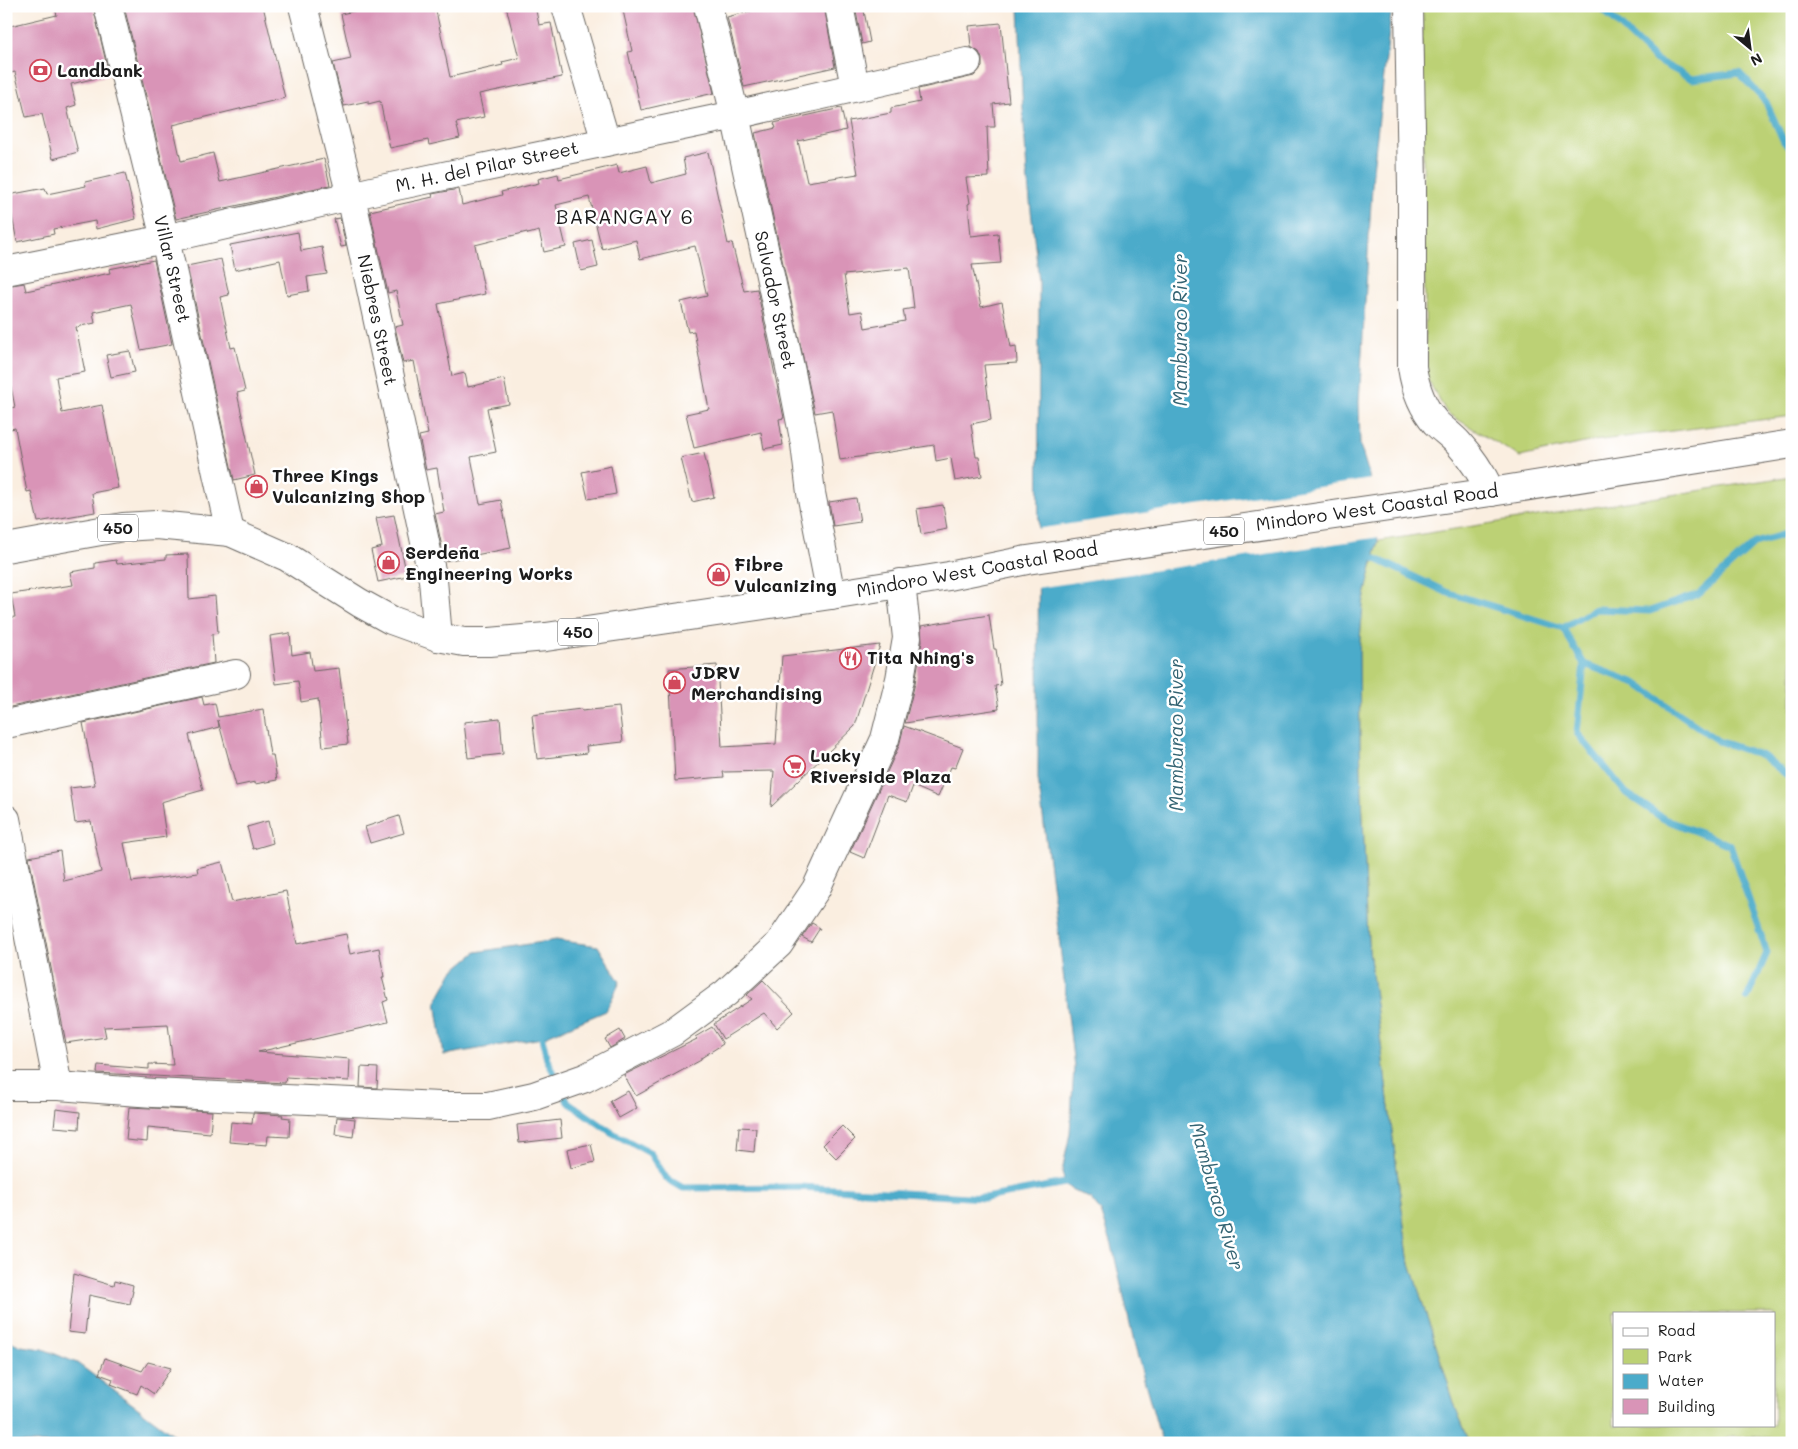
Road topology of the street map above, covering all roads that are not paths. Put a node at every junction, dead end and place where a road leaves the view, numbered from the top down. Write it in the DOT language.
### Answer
graph roads {
  1 [pos="108,6"];
  2 [pos="303,6"];
  3 [pos="566,6"];
  4 [pos="708,6"];
  5 [pos="839,6"];
  6 [pos="1409,6"];
  7 [pos="967,62"];
  8 [pos="855,87"];
  9 [pos="735,115"];
  10 [pos="606,142"];
  11 [pos="351,196"];
  12 [pos="165,239"];
  13 [pos="6,272"];
  14 [pos="1792,444"];
  15 [pos="1491,492"];
  16 [pos="230,532"];
  17 [pos="6,548"];
  18 [pos="901,583"];
  19 [pos="831,595"];
  20 [pos="438,637"];
  21 [pos="236,674"];
  22 [pos="6,724"];
  23 [pos="6,819"];
  24 [pos="6,1086"];
  25 [pos="58,1086"];
  1 -- 12 [label="street, Villar Street"];
  2 -- 11 [label="street, Niebres Street"];
  3 -- 10 [label="street"];
  4 -- 9 [label="street, Salvador Street"];
  5 -- 8 [label="street"];
  6 -- 15 [label="street"];
  7 -- 8 [label="street, M. H. del Pilar Street"];
  8 -- 9 [label="street, M. H. del Pilar Street"];
  9 -- 10 [label="street, M. H. del Pilar Street"];
  9 -- 19 [label="street, Salvador Street"];
  10 -- 11 [label="street, M. H. del Pilar Street"];
  11 -- 12 [label="street, M. H. del Pilar Street"];
  11 -- 20 [label="street, Niebres Street"];
  12 -- 13 [label="street, M. H. del Pilar Street"];
  12 -- 16 [label="street, Villar Street"];
  14 -- 15 [label="street, Mindoro West Coastal Road / 450"];
  15 -- 18 [label="street, Mindoro West Coastal Road / 450"];
  16 -- 17 [label="street, Mindoro West Coastal Road / 450"];
  16 -- 20 [label="street, Mindoro West Coastal Road / 450"];
  18 -- 19 [label="street, Mindoro West Coastal Road / 450"];
  18 -- 25 [label="street"];
  19 -- 20 [label="street, Mindoro West Coastal Road / 450"];
  21 -- 22 [label="street"];
  23 -- 25 [label="street"];
  24 -- 25 [label="street"];
}
